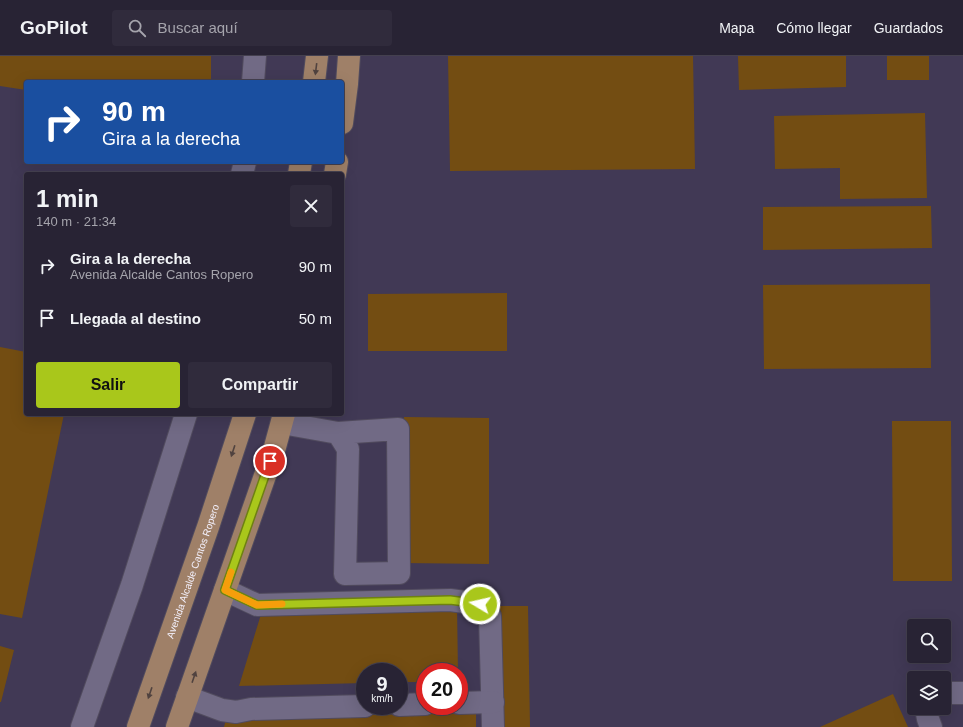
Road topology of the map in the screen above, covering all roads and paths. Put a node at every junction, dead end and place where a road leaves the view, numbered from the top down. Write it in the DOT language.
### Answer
graph roads {
  1 [pos="255,56"];
  2 [pos="317,56"];
  3 [pos="349,56"];
  4 [pos="253,80"];
  5 [pos="314,80"];
  6 [pos="344,107"];
  7 [pos="185,416"];
  8 [pos="244,416"];
  9 [pos="283,418"];
  10 [pos="338,433"];
  11 [pos="225,590"];
  12 [pos="951,693"];
  13 [pos="963,693"];
  14 [pos="187,697"];
  15 [pos="492,702"];
  16 [pos="468,703"];
  17 [pos="356,706"];
  18 [pos="927,715"];
  19 [pos="82,727"];
  20 [pos="138,727"];
  21 [pos="177,727"];
  22 [pos="493,727"];
  23 [pos="931,727"];
  1 -- 4 [label="lane"];
  2 -- 5 [label="main road, one-way"];
  3 -- 6 [label="main road"];
  7 -- 19 [label="lane"];
  8 -- 20 [label="main road, Avenida Alcalde Cantos Ropero, one-way"];
  9 -- 10 [label="lane"];
  9 -- 11 [label="main road"];
  10 -- 10 [label="lane"];
  14 -- 11 [label="main road, one-way"];
  11 -- 15 [label="lane"];
  12 -- 13 [label="lane"];
  14 -- 17 [label="lane"];
  14 -- 21 [label="main road"];
  15 -- 16 [label="lane"];
  15 -- 22 [label="lane"];
  18 -- 23 [label="lane"];
}
